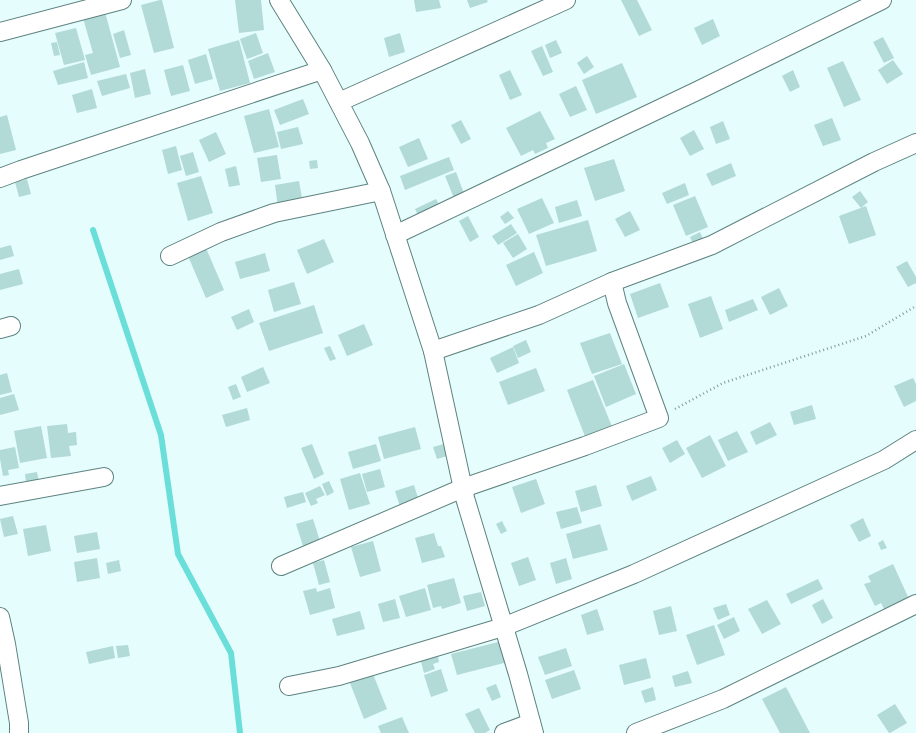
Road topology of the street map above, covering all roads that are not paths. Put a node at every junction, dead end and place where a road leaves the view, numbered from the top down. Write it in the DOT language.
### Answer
graph roads {
  1 [pos="122,0"];
  2 [pos="279,0"];
  3 [pos="566,0"];
  4 [pos="882,0"];
  5 [pos="0,32"];
  6 [pos="322,70"];
  7 [pos="339,102"];
  8 [pos="916,143"];
  9 [pos="0,178"];
  10 [pos="381,191"];
  11 [pos="395,235"];
  12 [pos="170,256"];
  13 [pos="612,282"];
  14 [pos="433,351"];
  15 [pos="916,440"];
  16 [pos="104,478"];
  17 [pos="463,488"];
  18 [pos="0,496"];
  19 [pos="281,566"];
  20 [pos="916,604"];
  21 [pos="0,617"];
  22 [pos="504,627"];
  23 [pos="289,686"];
  24 [pos="533,728"];
  25 [pos="19,733"];
  26 [pos="504,733"];
  27 [pos="636,733"];
  1 -- 5 [label="street"];
  2 -- 6 [label="street"];
  3 -- 7 [label="street"];
  4 -- 11 [label="street"];
  6 -- 7 [label="street"];
  6 -- 9 [label="street"];
  7 -- 10 [label="street"];
  8 -- 13 [label="street"];
  10 -- 11 [label="street"];
  10 -- 12 [label="street"];
  11 -- 14 [label="street"];
  13 -- 14 [label="street"];
  13 -- 17 [label="street"];
  14 -- 17 [label="street"];
  15 -- 22 [label="street"];
  16 -- 18 [label="street"];
  17 -- 19 [label="street"];
  17 -- 22 [label="street"];
  20 -- 27 [label="street"];
  21 -- 25 [label="street"];
  22 -- 23 [label="street"];
  22 -- 24 [label="street"];
  24 -- 26 [label="street"];
}
